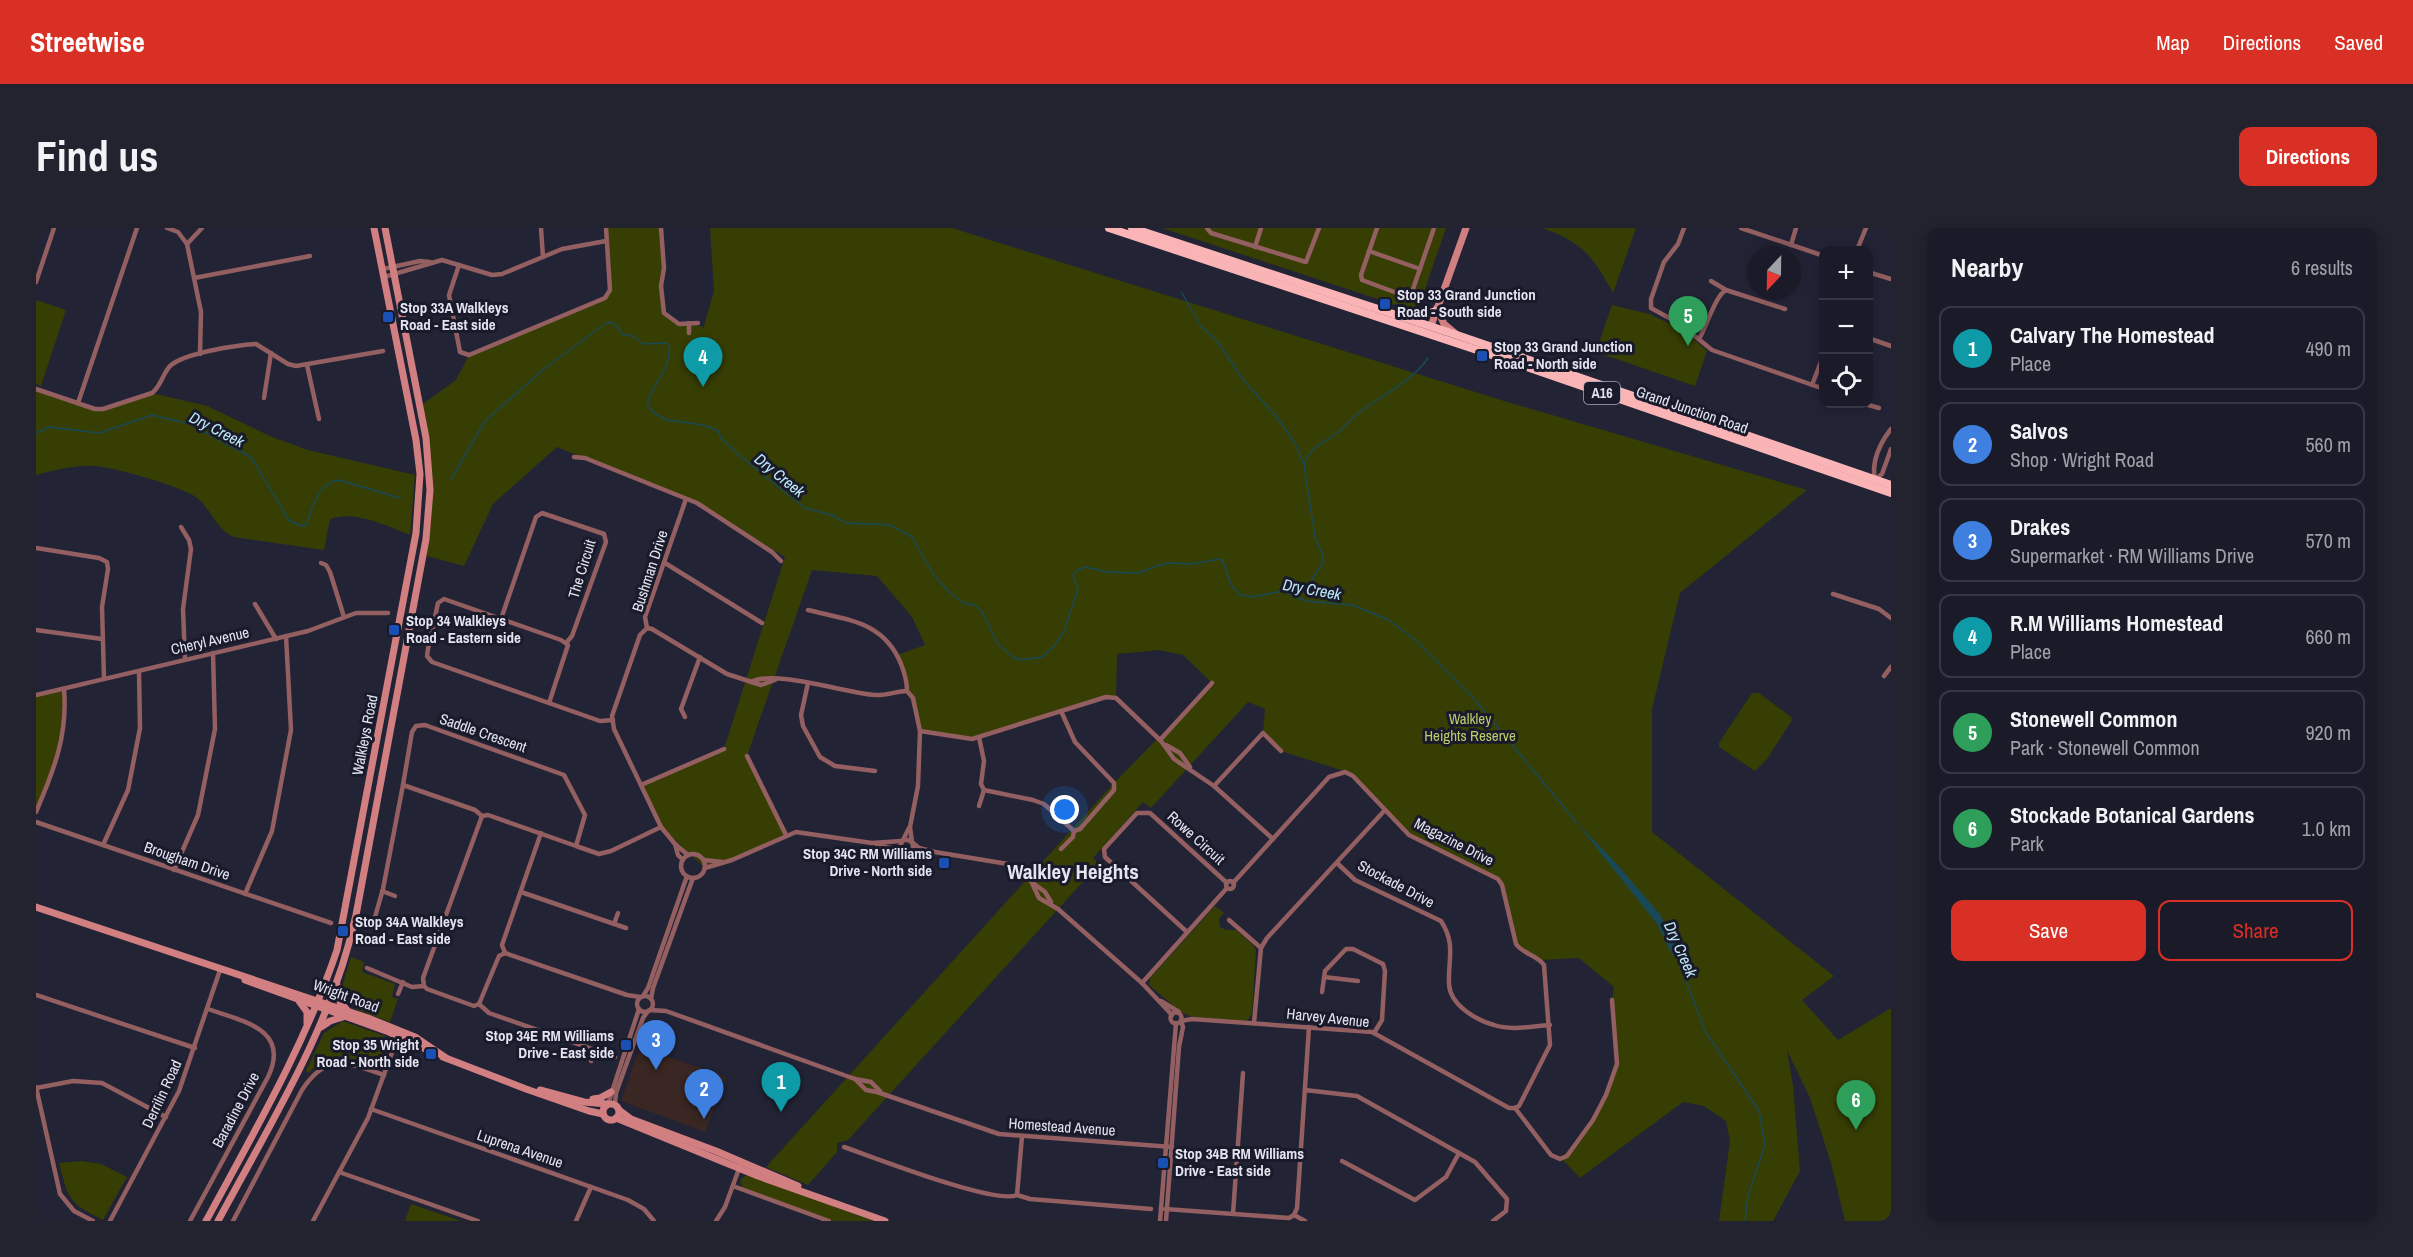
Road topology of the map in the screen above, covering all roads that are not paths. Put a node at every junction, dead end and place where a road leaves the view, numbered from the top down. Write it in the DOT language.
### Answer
graph roads {
  1 [pos="54,228"];
  2 [pos="137,228"];
  3 [pos="167,228"];
  4 [pos="202,228"];
  5 [pos="374,228"];
  6 [pos="385,228"];
  7 [pos="541,228"];
  8 [pos="606,228"];
  9 [pos="661,228"];
  10 [pos="1109,228"];
  11 [pos="1132,228"];
  12 [pos="1207,228"];
  13 [pos="1261,228"];
  14 [pos="1319,228"];
  15 [pos="1377,228"];
  16 [pos="1434,228"];
  17 [pos="1466,228"];
  18 [pos="1741,228"];
  19 [pos="1796,228"];
  20 [pos="1866,228"];
  21 [pos="1683,229"];
  22 [pos="606,241"];
  23 [pos="187,244"];
  24 [pos="1791,245"];
  25 [pos="1859,246"];
  26 [pos="1255,247"];
  27 [pos="1369,251"];
  28 [pos="1819,254"];
  29 [pos="310,256"];
  30 [pos="543,257"];
  31 [pos="39,265"];
  32 [pos="459,265"];
  33 [pos="382,269"];
  34 [pos="1420,269"];
  35 [pos="393,270"];
  36 [pos="1873,273"];
  37 [pos="384,277"];
  38 [pos="194,279"];
  39 [pos="1891,279"];
  40 [pos="1711,281"];
  41 [pos="36,282"];
  42 [pos="1726,290"];
  43 [pos="1785,309"];
  44 [pos="1437,310"];
  45 [pos="1410,319"];
  46 [pos="689,323"];
  47 [pos="698,323"];
  48 [pos="1430,330"];
  49 [pos="689,333"];
  50 [pos="1457,335"];
  51 [pos="1699,339"];
  52 [pos="1873,340"];
  53 [pos="1891,346"];
  54 [pos="383,351"];
  55 [pos="271,353"];
  56 [pos="200,354"];
  57 [pos="308,365"];
  58 [pos="1819,367"];
  59 [pos="1812,385"];
  60 [pos="1819,387"];
  61 [pos="36,389"];
  62 [pos="264,398"];
  63 [pos="78,403"];
  64 [pos="1873,406"];
  65 [pos="1879,408"];
  66 [pos="319,419"];
  67 [pos="1891,429"];
  68 [pos="1891,449"];
  69 [pos="574,457"];
  70 [pos="1874,483"];
  71 [pos="1891,485"];
  72 [pos="1891,493"];
  73 [pos="686,500"];
  74 [pos="181,527"];
  75 [pos="36,548"];
  76 [pos="781,561"];
  77 [pos="321,563"];
  78 [pos="665,563"];
  79 [pos="1833,594"];
  80 [pos="255,604"];
  81 [pos="808,610"];
  82 [pos="388,613"];
  83 [pos="344,617"];
  84 [pos="1891,618"];
  85 [pos="501,619"];
  86 [pos="762,623"];
  87 [pos="647,628"];
  88 [pos="36,630"];
  89 [pos="286,636"];
  90 [pos="102,639"];
  91 [pos="276,639"];
  92 [pos="566,643"];
  93 [pos="213,653"];
  94 [pos="700,657"];
  95 [pos="184,659"];
  96 [pos="1891,667"];
  97 [pos="139,671"];
  98 [pos="1884,676"];
  99 [pos="104,679"];
  100 [pos="808,683"];
  101 [pos="1212,683"];
  102 [pos="64,689"];
  103 [pos="907,691"];
  104 [pos="36,695"];
  105 [pos="549,703"];
  106 [pos="1061,711"];
  107 [pos="685,717"];
  108 [pos="613,720"];
  109 [pos="920,731"];
  110 [pos="979,737"];
  111 [pos="1162,742"];
  112 [pos="724,749"];
  113 [pos="1281,752"];
  114 [pos="747,756"];
  115 [pos="1192,769"];
  116 [pos="875,771"];
  117 [pos="403,784"];
  118 [pos="641,785"];
  119 [pos="1214,786"];
  120 [pos="984,790"];
  121 [pos="979,806"];
  122 [pos="1385,810"];
  123 [pos="36,812"];
  124 [pos="482,816"];
  125 [pos="36,822"];
  126 [pos="910,826"];
  127 [pos="661,827"];
  128 [pos="1074,831"];
  129 [pos="541,833"];
  130 [pos="786,835"];
  131 [pos="1273,839"];
  132 [pos="902,841"];
  133 [pos="872,843"];
  134 [pos="912,843"];
  135 [pos="675,844"];
  136 [pos="103,845"];
  137 [pos="576,846"];
  138 [pos="1061,849"];
  139 [pos="899,850"];
  140 [pos="913,851"];
  141 [pos="935,852"];
  142 [pos="688,855"];
  143 [pos="683,860"];
  144 [pos="704,860"];
  145 [pos="728,861"];
  146 [pos="1337,863"];
  147 [pos="705,868"];
  148 [pos="174,870"];
  149 [pos="687,876"];
  150 [pos="693,878"];
  151 [pos="1229,884"];
  152 [pos="382,891"];
  153 [pos="521,892"];
  154 [pos="245,894"];
  155 [pos="395,896"];
  156 [pos="36,907"];
  157 [pos="618,913"];
  158 [pos="1229,920"];
  159 [pos="331,923"];
  160 [pos="373,924"];
  161 [pos="614,924"];
  162 [pos="626,928"];
  163 [pos="1188,932"];
  164 [pos="1261,948"];
  165 [pos="505,953"];
  166 [pos="367,968"];
  167 [pos="220,970"];
  168 [pos="1324,977"];
  169 [pos="1358,981"];
  170 [pos="403,982"];
  171 [pos="1142,983"];
  172 [pos="337,984"];
  173 [pos="325,986"];
  174 [pos="424,986"];
  175 [pos="1322,992"];
  176 [pos="398,994"];
  177 [pos="36,995"];
  178 [pos="627,995"];
  179 [pos="641,997"];
  180 [pos="1156,997"];
  181 [pos="302,998"];
  182 [pos="1612,1000"];
  183 [pos="652,1001"];
  184 [pos="318,1004"];
  185 [pos="479,1004"];
  186 [pos="328,1007"];
  187 [pos="638,1007"];
  188 [pos="208,1009"];
  189 [pos="649,1010"];
  190 [pos="666,1011"];
  191 [pos="347,1014"];
  192 [pos="1172,1015"];
  193 [pos="1180,1018"];
  194 [pos="1254,1023"];
  195 [pos="1550,1025"];
  196 [pos="1309,1027"];
  197 [pos="319,1028"];
  198 [pos="306,1031"];
  199 [pos="1374,1033"];
  200 [pos="398,1036"];
  201 [pos="195,1048"];
  202 [pos="595,1050"];
  203 [pos="615,1057"];
  204 [pos="446,1058"];
  205 [pos="591,1061"];
  206 [pos="1243,1073"];
  207 [pos="384,1075"];
  208 [pos="855,1079"];
  209 [pos="36,1087"];
  210 [pos="522,1087"];
  211 [pos="1305,1090"];
  212 [pos="611,1092"];
  213 [pos="555,1093"];
  214 [pos="884,1094"];
  215 [pos="613,1106"];
  216 [pos="1515,1108"];
  217 [pos="371,1109"];
  218 [pos="603,1114"];
  219 [pos="166,1117"];
  220 [pos="616,1118"];
  221 [pos="1022,1136"];
  222 [pos="1169,1146"];
  223 [pos="844,1147"];
  224 [pos="1459,1153"];
  225 [pos="1342,1161"];
  226 [pos="741,1164"];
  227 [pos="339,1172"];
  228 [pos="591,1186"];
  229 [pos="733,1186"];
  230 [pos="1017,1195"];
  231 [pos="1138,1208"];
  232 [pos="1151,1209"];
  233 [pos="1165,1209"];
  234 [pos="1233,1214"];
  235 [pos="813,1215"];
  236 [pos="1294,1215"];
  237 [pos="1137,1216"];
  238 [pos="93,1221"];
  239 [pos="110,1221"];
  240 [pos="190,1221"];
  241 [pos="206,1221"];
  242 [pos="218,1221"];
  243 [pos="233,1221"];
  244 [pos="313,1221"];
  245 [pos="478,1221"];
  246 [pos="576,1221"];
  247 [pos="654,1221"];
  248 [pos="716,1221"];
  249 [pos="810,1221"];
  250 [pos="829,1221"];
  251 [pos="885,1221"];
  252 [pos="1160,1221"];
  253 [pos="1166,1221"];
  254 [pos="1305,1221"];
  255 [pos="1493,1221"];
  1 -- 31 [label="street"];
  2 -- 63 [label="street"];
  3 -- 23 [label="street"];
  4 -- 23 [label="street"];
  5 -- 33 [label="main road, Walkleys Road"];
  6 -- 35 [label="main road, Walkleys Road"];
  7 -- 30 [label="street"];
  8 -- 22 [label="street"];
  9 -- 46 [label="street"];
  10 -- 48 [label="highway, Grand Junction Road / A16"];
  11 -- 45 [label="highway, Grand Junction Road / A16"];
  12 -- 26 [label="street"];
  13 -- 26 [label="street"];
  14 -- 26 [label="street"];
  15 -- 27 [label="street"];
  16 -- 34 [label="street"];
  17 -- 44 [label="main road"];
  18 -- 24 [label="street"];
  19 -- 24 [label="street"];
  20 -- 25 [label="street"];
  21 -- 51 [label="street"];
  22 -- 30 [label="street"];
  22 -- 32 [label="street"];
  23 -- 38 [label="street"];
  24 -- 28 [label="street"];
  27 -- 34 [label="street"];
  27 -- 34 [label="street"];
  29 -- 38 [label="street"];
  30 -- 32 [label="street"];
  31 -- 41 [label="street"];
  32 -- 35 [label="street"];
  33 -- 35 [label="street"];
  33 -- 37 [label="main road, Walkleys Road"];
  35 -- 37 [label="street"];
  35 -- 172 [label="main road, Walkleys Road"];
  36 -- 39 [label="street"];
  37 -- 173 [label="main road, Walkleys Road"];
  38 -- 56 [label="street"];
  40 -- 42 [label="street"];
  42 -- 43 [label="street"];
  42 -- 51 [label="street"];
  44 -- 45 [label="highway"];
  44 -- 48 [label="main road"];
  44 -- 50 [label="main road"];
  45 -- 48 [label="highway, Grand Junction Road / A16"];
  46 -- 47 [label="street"];
  46 -- 49 [label="street"];
  48 -- 50 [label="highway, Grand Junction Road / A16"];
  48 -- 70 [label="highway, Grand Junction Road / A16"];
  50 -- 70 [label="highway, Grand Junction Road / A16"];
  51 -- 59 [label="street"];
  52 -- 53 [label="street"];
  54 -- 57 [label="street"];
  55 -- 56 [label="street"];
  55 -- 57 [label="street"];
  55 -- 62 [label="street"];
  56 -- 63 [label="street"];
  57 -- 66 [label="street"];
  58 -- 59 [label="street"];
  59 -- 60 [label="street"];
  61 -- 63 [label="street"];
  64 -- 65 [label="street"];
  67 -- 70 [label="street"];
  68 -- 70 [label="street"];
  69 -- 73 [label="street"];
  70 -- 71 [label="highway, Grand Junction Road / A16"];
  70 -- 72 [label="highway, Grand Junction Road / A16"];
  73 -- 76 [label="street"];
  73 -- 78 [label="street, Bushman Drive"];
  74 -- 95 [label="street"];
  75 -- 90 [label="street"];
  77 -- 83 [label="street"];
  78 -- 86 [label="street"];
  78 -- 87 [label="street, Bushman Drive"];
  79 -- 84 [label="street"];
  80 -- 91 [label="street"];
  81 -- 103 [label="street"];
  82 -- 83 [label="street, Cheryl Avenue"];
  83 -- 89 [label="street, Cheryl Avenue"];
  85 -- 92 [label="street"];
  85 -- 92 [label="street, The Circuit"];
  85 -- 105 [label="street"];
  87 -- 94 [label="street"];
  87 -- 108 [label="street, Bushman Drive"];
  88 -- 90 [label="street"];
  89 -- 91 [label="street, Cheryl Avenue"];
  89 -- 154 [label="street"];
  90 -- 99 [label="street"];
  91 -- 93 [label="street, Cheryl Avenue"];
  92 -- 105 [label="street"];
  93 -- 95 [label="street, Cheryl Avenue"];
  93 -- 148 [label="street"];
  94 -- 100 [label="street"];
  94 -- 107 [label="street"];
  95 -- 97 [label="street, Cheryl Avenue"];
  96 -- 98 [label="street"];
  97 -- 99 [label="street, Cheryl Avenue"];
  97 -- 136 [label="street"];
  99 -- 102 [label="street, Cheryl Avenue"];
  100 -- 103 [label="street"];
  100 -- 116 [label="street"];
  101 -- 111 [label="street"];
  102 -- 104 [label="street, Cheryl Avenue"];
  102 -- 123 [label="street"];
  103 -- 109 [label="street"];
  105 -- 108 [label="street"];
  106 -- 110 [label="street"];
  106 -- 111 [label="street"];
  106 -- 128 [label="street"];
  108 -- 118 [label="street"];
  109 -- 110 [label="street"];
  109 -- 126 [label="street"];
  110 -- 120 [label="street"];
  111 -- 115 [label="street"];
  111 -- 115 [label="street"];
  112 -- 118 [label="street"];
  113 -- 119 [label="street"];
  114 -- 130 [label="street"];
  115 -- 119 [label="street"];
  117 -- 124 [label="street"];
  117 -- 137 [label="street, Saddle Crescent"];
  117 -- 152 [label="street"];
  118 -- 127 [label="street"];
  119 -- 131 [label="street"];
  120 -- 121 [label="street"];
  120 -- 128 [label="street"];
  122 -- 131 [label="street, Magazine Drive"];
  122 -- 146 [label="street"];
  122 -- 195 [label="street, Magazine Drive"];
  124 -- 129 [label="street"];
  124 -- 174 [label="street"];
  125 -- 136 [label="street, Brougham Drive"];
  126 -- 132 [label="street"];
  126 -- 134 [label="street"];
  127 -- 135 [label="street"];
  127 -- 137 [label="street"];
  128 -- 138 [label="street"];
  129 -- 137 [label="street"];
  129 -- 153 [label="street"];
  130 -- 133 [label="street"];
  130 -- 145 [label="street"];
  131 -- 151 [label="street"];
  132 -- 133 [label="street"];
  132 -- 134 [label="street"];
  132 -- 139 [label="street"];
  133 -- 139 [label="street"];
  134 -- 140 [label="street"];
  134 -- 141 [label="street"];
  135 -- 142 [label="street"];
  135 -- 143 [label="street"];
  136 -- 148 [label="street, Brougham Drive"];
  139 -- 140 [label="street"];
  140 -- 141 [label="street"];
  141 -- 171 [label="street"];
  142 -- 143 [label="street"];
  142 -- 144 [label="street"];
  143 -- 149 [label="street"];
  144 -- 145 [label="street"];
  144 -- 147 [label="street"];
  145 -- 147 [label="street"];
  146 -- 164 [label="street"];
  146 -- 195 [label="street, Stockade Drive"];
  147 -- 150 [label="street"];
  148 -- 154 [label="street, Brougham Drive"];
  149 -- 150 [label="street"];
  149 -- 179 [label="street"];
  150 -- 183 [label="street"];
  151 -- 163 [label="street"];
  151 -- 163 [label="street, Rowe Circuit"];
  152 -- 155 [label="street"];
  152 -- 160 [label="street"];
  153 -- 161 [label="street"];
  153 -- 165 [label="street"];
  154 -- 159 [label="street, Brougham Drive"];
  156 -- 167 [label="main road, Wright Road"];
  157 -- 161 [label="street"];
  158 -- 164 [label="street"];
  161 -- 162 [label="street"];
  163 -- 171 [label="street"];
  164 -- 194 [label="street"];
  165 -- 178 [label="street, Homestead Avenue"];
  165 -- 185 [label="street"];
  166 -- 170 [label="street"];
  167 -- 181 [label="main road, Wright Road"];
  167 -- 188 [label="street, Derrilin Road"];
  168 -- 169 [label="street"];
  168 -- 175 [label="street"];
  168 -- 199 [label="street"];
  170 -- 174 [label="street"];
  170 -- 176 [label="street"];
  171 -- 180 [label="street"];
  172 -- 186 [label="main road, Walkleys Road"];
  172 -- 191 [label="main road"];
  173 -- 181 [label="main road"];
  173 -- 184 [label="main road, Walkleys Road"];
  174 -- 185 [label="street"];
  177 -- 201 [label="street"];
  178 -- 179 [label="street, Homestead Avenue"];
  178 -- 187 [label="street"];
  179 -- 183 [label="street, Homestead Avenue"];
  179 -- 187 [label="street"];
  180 -- 192 [label="street"];
  180 -- 193 [label="street, Harvey Avenue"];
  181 -- 184 [label="main road, Wright Road"];
  181 -- 198 [label="main road"];
  182 -- 216 [label="street"];
  183 -- 189 [label="street"];
  183 -- 190 [label="street, Homestead Avenue"];
  184 -- 186 [label="main road, Wright Road"];
  184 -- 198 [label="main road, Walkleys Road"];
  185 -- 202 [label="street"];
  186 -- 191 [label="main road, Wright Road"];
  186 -- 197 [label="main road, Walkleys Road"];
  187 -- 189 [label="street, Homestead Avenue"];
  187 -- 212 [label="street"];
  188 -- 201 [label="street, Derrilin Road"];
  188 -- 240 [label="street, Baradine Drive"];
  189 -- 190 [label="street, Homestead Avenue"];
  189 -- 215 [label="street"];
  190 -- 208 [label="street, Homestead Avenue"];
  191 -- 197 [label="main road"];
  191 -- 200 [label="main road, Wright Road"];
  191 -- 204 [label="main road, Wright Road"];
  192 -- 193 [label="street"];
  192 -- 193 [label="street"];
  193 -- 194 [label="street, Harvey Avenue"];
  193 -- 222 [label="street"];
  194 -- 196 [label="street, Harvey Avenue"];
  195 -- 216 [label="street, Magazine Drive"];
  196 -- 199 [label="street, Harvey Avenue"];
  196 -- 211 [label="street"];
  197 -- 242 [label="main road, Walkleys Road"];
  198 -- 241 [label="main road, Walkleys Road"];
  199 -- 216 [label="street, Harvey Avenue"];
  200 -- 204 [label="main road, Wright Road"];
  200 -- 207 [label="street"];
  201 -- 219 [label="street, Derrilin Road"];
  202 -- 203 [label="street"];
  202 -- 205 [label="street"];
  204 -- 210 [label="main road, Wright Road"];
  206 -- 234 [label="street"];
  207 -- 217 [label="street"];
  207 -- 243 [label="street"];
  208 -- 214 [label="street, Homestead Avenue"];
  208 -- 214 [label="street, Homestead Avenue"];
  209 -- 219 [label="street"];
  209 -- 238 [label="street"];
  210 -- 213 [label="main road, Wright Road"];
  210 -- 218 [label="main road, Wright Road"];
  211 -- 224 [label="street"];
  211 -- 236 [label="street"];
  212 -- 213 [label="main road"];
  212 -- 215 [label="street"];
  213 -- 215 [label="main road, Wright Road"];
  214 -- 221 [label="street, Homestead Avenue"];
  215 -- 218 [label="main road"];
  215 -- 220 [label="main road"];
  215 -- 226 [label="main road, Wright Road"];
  217 -- 227 [label="street"];
  217 -- 228 [label="street, Luprena Avenue"];
  218 -- 220 [label="main road, Wright Road"];
  219 -- 239 [label="street, Derrilin Road"];
  220 -- 226 [label="main road, Wright Road"];
  221 -- 222 [label="street, Homestead Avenue"];
  221 -- 230 [label="street"];
  222 -- 233 [label="street"];
  223 -- 230 [label="street"];
  224 -- 225 [label="street"];
  224 -- 255 [label="street"];
  226 -- 229 [label="street"];
  226 -- 251 [label="main road, Wright Road"];
  227 -- 244 [label="street"];
  227 -- 245 [label="street"];
  228 -- 246 [label="street"];
  228 -- 247 [label="street, Luprena Avenue"];
  229 -- 235 [label="street"];
  229 -- 248 [label="street"];
  230 -- 231 [label="street"];
  231 -- 232 [label="street"];
  231 -- 237 [label="street"];
  233 -- 234 [label="street"];
  233 -- 252 [label="street"];
  233 -- 253 [label="street"];
  234 -- 236 [label="street"];
  235 -- 249 [label="street"];
  235 -- 250 [label="street"];
  236 -- 254 [label="street"];
}
